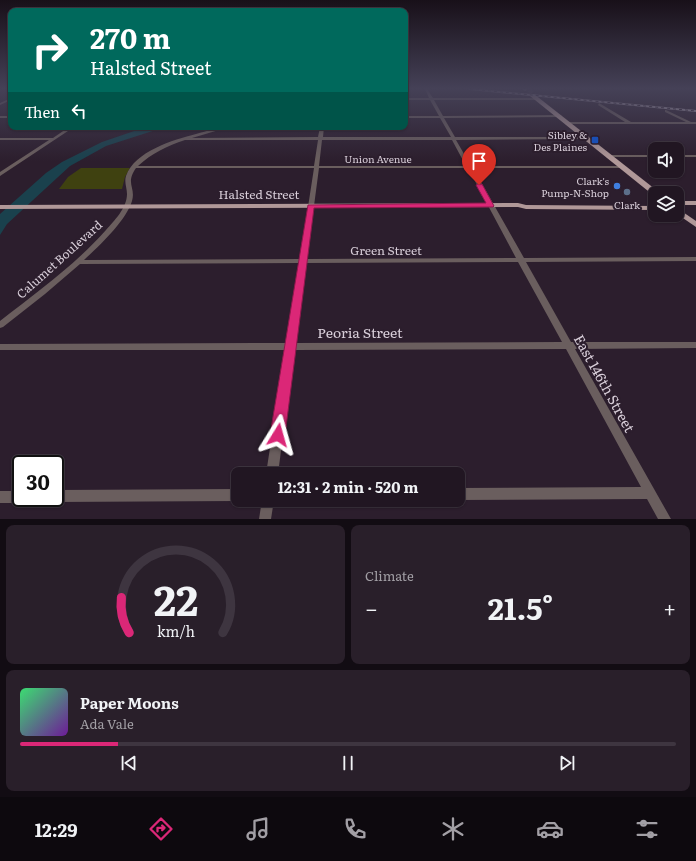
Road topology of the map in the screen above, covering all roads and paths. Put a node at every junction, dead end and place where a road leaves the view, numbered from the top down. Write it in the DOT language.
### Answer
graph roads {
  1 [pos="440,113"];
  2 [pos="556,113"];
  3 [pos="614,113"];
  4 [pos="670,113"];
  5 [pos="442,116"];
  6 [pos="560,116"];
  7 [pos="408,117"];
  8 [pos="568,123"];
  9 [pos="630,123"];
  10 [pos="690,123"];
  11 [pos="696,123"];
  12 [pos="696,126"];
  13 [pos="67,130"];
  14 [pos="218,130"];
  15 [pos="321,130"];
  16 [pos="320,138"];
  17 [pos="587,138"];
  18 [pos="0,139"];
  19 [pos="53,139"];
  20 [pos="186,139"];
  21 [pos="454,139"];
  22 [pos="610,156"];
  23 [pos="648,156"];
  24 [pos="684,156"];
  25 [pos="696,156"];
  26 [pos="134,167"];
  27 [pos="316,167"];
  28 [pos="470,167"];
  29 [pos="622,167"];
  30 [pos="0,168"];
  31 [pos="9,168"];
  32 [pos="0,174"];
  33 [pos="648,187"];
  34 [pos="696,202"];
  35 [pos="648,203"];
  36 [pos="684,203"];
  37 [pos="127,206"];
  38 [pos="311,206"];
  39 [pos="490,206"];
  40 [pos="518,206"];
  41 [pos="0,207"];
  42 [pos="648,208"];
  43 [pos="696,208"];
  44 [pos="684,209"];
  45 [pos="684,215"];
  46 [pos="696,225"];
  47 [pos="696,259"];
  48 [pos="303,260"];
  49 [pos="521,261"];
  50 [pos="77,262"];
  51 [pos="0,325"];
  52 [pos="696,345"];
  53 [pos="290,346"];
  54 [pos="569,346"];
  55 [pos="0,347"];
  56 [pos="273,467"];
  57 [pos="650,493"];
  58 [pos="465,494"];
  59 [pos="231,495"];
  60 [pos="64,496"];
  61 [pos="0,497"];
  62 [pos="12,497"];
  63 [pos="267,507"];
  64 [pos="265,519"];
  65 [pos="665,519"];
  1 -- 5 [label="street, East 146th Street"];
  2 -- 6 [label="main road"];
  3 -- 9 [label="street"];
  4 -- 10 [label="street"];
  5 -- 6 [label="street"];
  5 -- 7 [label="street"];
  5 -- 21 [label="street, East 146th Street"];
  6 -- 8 [label="main road"];
  8 -- 9 [label="street"];
  8 -- 17 [label="main road"];
  9 -- 10 [label="street"];
  10 -- 11 [label="street"];
  10 -- 12 [label="street"];
  13 -- 19 [label="street"];
  14 -- 20 [label="street"];
  15 -- 16 [label="street"];
  16 -- 20 [label="street"];
  16 -- 21 [label="street"];
  16 -- 27 [label="street"];
  17 -- 21 [label="street"];
  17 -- 22 [label="main road"];
  18 -- 19 [label="street"];
  19 -- 31 [label="street"];
  20 -- 26 [label="street"];
  21 -- 28 [label="street, East 146th Street"];
  22 -- 23 [label="street"];
  22 -- 29 [label="main road"];
  24 -- 25 [label="street"];
  26 -- 27 [label="street, Union Avenue"];
  26 -- 37 [label="street"];
  27 -- 28 [label="street, Union Avenue"];
  27 -- 38 [label="street"];
  28 -- 29 [label="street, Union Avenue"];
  28 -- 39 [label="street, East 146th Street"];
  29 -- 33 [label="main road"];
  30 -- 31 [label="street"];
  31 -- 32 [label="street"];
  34 -- 36 [label="main road"];
  35 -- 40 [label="main road, Halsted Street"];
  37 -- 38 [label="main road, Halsted Street"];
  37 -- 41 [label="main road, Halsted Street"];
  37 -- 50 [label="street, Calumet Boulevard"];
  38 -- 39 [label="main road, Halsted Street"];
  38 -- 48 [label="street"];
  39 -- 40 [label="main road, Halsted Street"];
  39 -- 49 [label="street, East 146th Street"];
  40 -- 42 [label="main road, Halsted Street"];
  43 -- 44 [label="main road"];
  45 -- 46 [label="main road"];
  47 -- 49 [label="street, Green Street"];
  48 -- 49 [label="street, Green Street"];
  48 -- 50 [label="street, Green Street"];
  48 -- 53 [label="street"];
  49 -- 54 [label="street, East 146th Street"];
  50 -- 51 [label="street, Calumet Boulevard"];
  52 -- 54 [label="street, Peoria Street"];
  53 -- 54 [label="street, Peoria Street"];
  53 -- 55 [label="street, Peoria Street"];
  53 -- 56 [label="street"];
  54 -- 57 [label="street, East 146th Street"];
  57 -- 58 [label="street"];
  57 -- 65 [label="street, East 146th Street"];
  59 -- 60 [label="street"];
  61 -- 62 [label="street"];
  63 -- 64 [label="street"];
}
